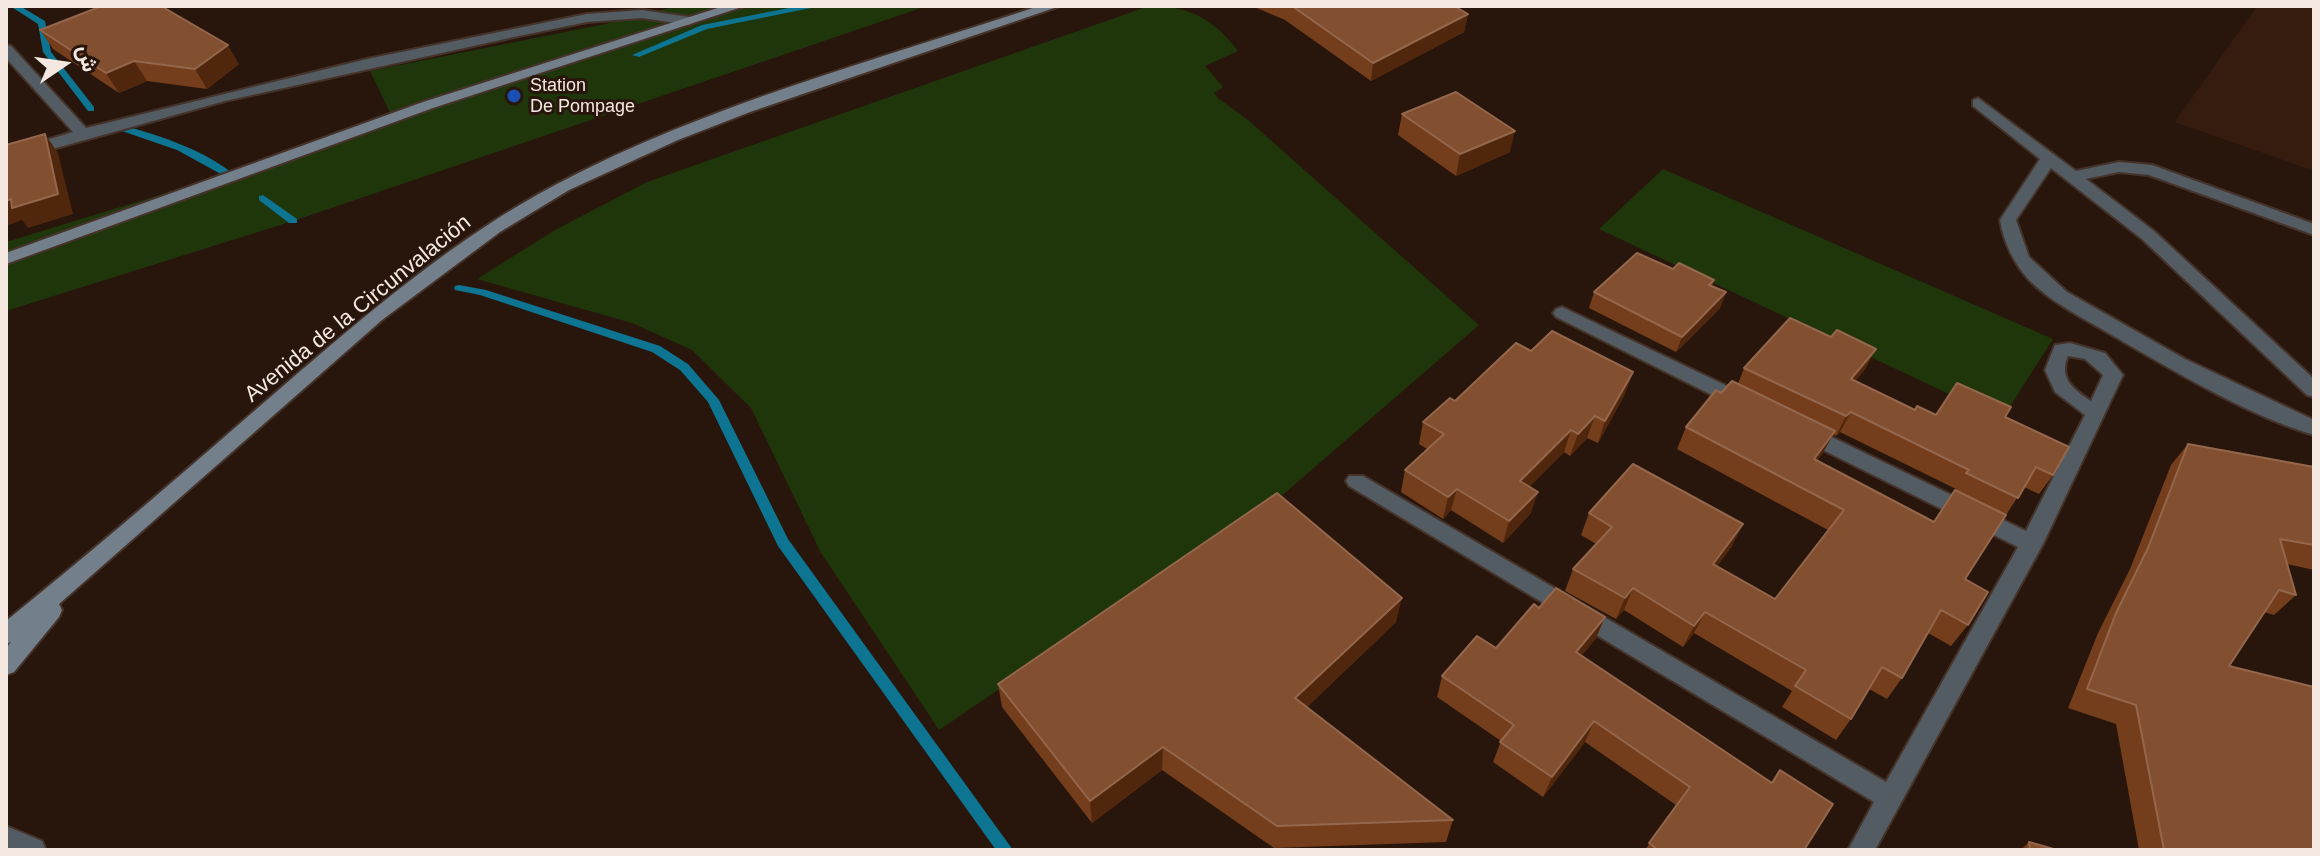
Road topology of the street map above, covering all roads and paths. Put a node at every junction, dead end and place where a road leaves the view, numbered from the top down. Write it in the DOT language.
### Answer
graph roads {
  1 [pos="1053,6"];
  2 [pos="727,7"];
  3 [pos="689,21"];
  4 [pos="6,49"];
  5 [pos="1978,103"];
  6 [pos="82,133"];
  7 [pos="6,157"];
  8 [pos="2050,157"];
  9 [pos="2076,176"];
  10 [pos="2314,230"];
  11 [pos="6,259"];
  12 [pos="1562,313"];
  13 [pos="2314,390"];
  14 [pos="1761,411"];
  15 [pos="2096,413"];
  16 [pos="1790,425"];
  17 [pos="2314,428"];
  18 [pos="1356,481"];
  19 [pos="2032,544"];
  20 [pos="85,570"];
  21 [pos="6,634"];
  22 [pos="6,665"];
  23 [pos="1890,798"];
  24 [pos="6,838"];
  25 [pos="33,850"];
  26 [pos="1861,850"];
  1 -- 20 [label="main road, Avenida de la Circunvalación"];
  2 -- 3 [label="main road"];
  3 -- 6 [label="street"];
  3 -- 11 [label="main road"];
  4 -- 6 [label="street"];
  5 -- 8 [label="street"];
  6 -- 7 [label="street"];
  8 -- 9 [label="street"];
  8 -- 17 [label="street"];
  9 -- 10 [label="street"];
  9 -- 13 [label="street"];
  12 -- 14 [label="street"];
  15 -- 19 [label="street"];
  16 -- 19 [label="street"];
  18 -- 23 [label="street"];
  19 -- 23 [label="street"];
  20 -- 21 [label="main road"];
  20 -- 22 [label="main road"];
  23 -- 26 [label="street"];
  24 -- 25 [label="street"];
}
